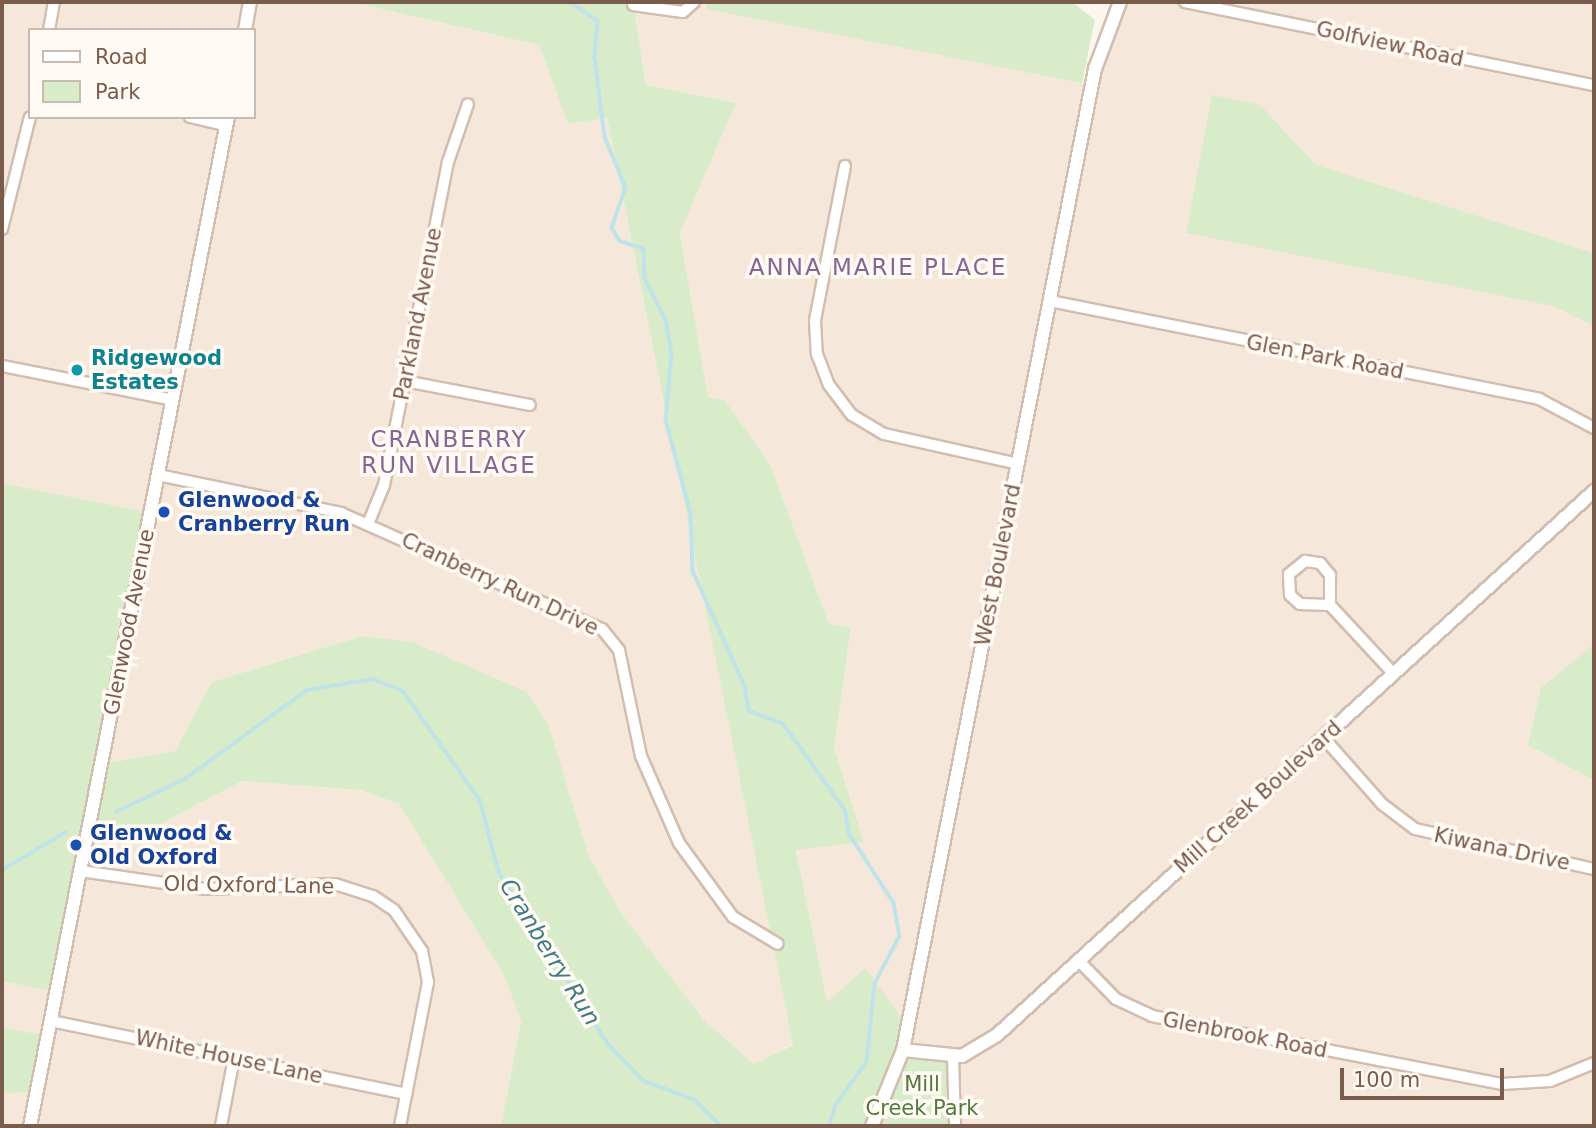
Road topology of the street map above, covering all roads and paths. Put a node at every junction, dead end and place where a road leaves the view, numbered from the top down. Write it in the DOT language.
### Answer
graph roads {
  1 [pos="54,2"];
  2 [pos="250,2"];
  3 [pos="1119,2"];
  4 [pos="1185,2"];
  5 [pos="693,4"];
  6 [pos="633,5"];
  7 [pos="49,28"];
  8 [pos="245,28"];
  9 [pos="1594,85"];
  10 [pos="468,104"];
  11 [pos="29,119"];
  12 [pos="208,119"];
  13 [pos="227,121"];
  14 [pos="845,166"];
  15 [pos="2,226"];
  16 [pos="1050,300"];
  17 [pos="2,366"];
  18 [pos="405,381"];
  19 [pos="173,400"];
  20 [pos="530,405"];
  21 [pos="1594,428"];
  22 [pos="1018,464"];
  23 [pos="158,475"];
  24 [pos="1594,491"];
  25 [pos="368,524"];
  26 [pos="1330,605"];
  27 [pos="1393,673"];
  28 [pos="1323,737"];
  29 [pos="1594,869"];
  30 [pos="80,871"];
  31 [pos="779,944"];
  32 [pos="1079,961"];
  33 [pos="51,1021"];
  34 [pos="902,1050"];
  35 [pos="953,1057"];
  36 [pos="234,1058"];
  37 [pos="1594,1063"];
  38 [pos="407,1094"];
  39 [pos="30,1126"];
  40 [pos="220,1126"];
  41 [pos="400,1126"];
  42 [pos="872,1126"];
  43 [pos="955,1126"];
  1 -- 7 [label="street"];
  2 -- 8 [label="street"];
  3 -- 16 [label="street, West Boulevard"];
  4 -- 9 [label="street, Golfview Road"];
  5 -- 6 [label="street"];
  10 -- 18 [label="street, Parkland Avenue"];
  11 -- 15 [label="street"];
  12 -- 13 [label="street"];
  13 -- 19 [label="street, Glenwood Avenue"];
  14 -- 22 [label="street"];
  16 -- 21 [label="street, Glen Park Road"];
  16 -- 22 [label="street, West Boulevard"];
  17 -- 19 [label="street"];
  18 -- 20 [label="street"];
  18 -- 25 [label="street, Parkland Avenue"];
  19 -- 23 [label="street, Glenwood Avenue"];
  22 -- 34 [label="street, West Boulevard"];
  23 -- 25 [label="street, Cranberry Run Drive"];
  23 -- 30 [label="street, Glenwood Avenue"];
  24 -- 27 [label="street, Mill Creek Boulevard"];
  25 -- 31 [label="street, Cranberry Run Drive"];
  26 -- 26 [label="street"];
  26 -- 27 [label="street"];
  27 -- 28 [label="street, Mill Creek Boulevard"];
  28 -- 29 [label="street, Kiwana Drive"];
  28 -- 32 [label="street, Mill Creek Boulevard"];
  30 -- 33 [label="street, Glenwood Avenue"];
  30 -- 38 [label="street, Old Oxford Lane"];
  32 -- 35 [label="street, Mill Creek Boulevard"];
  32 -- 37 [label="street, Glenbrook Road"];
  33 -- 36 [label="street, White House Lane"];
  33 -- 39 [label="street, Glenwood Avenue"];
  34 -- 35 [label="street"];
  34 -- 42 [label="street, West Boulevard"];
  35 -- 43 [label="street"];
  36 -- 38 [label="street, White House Lane"];
  36 -- 40 [label="street"];
  38 -- 41 [label="street, Old Oxford Lane"];
}
